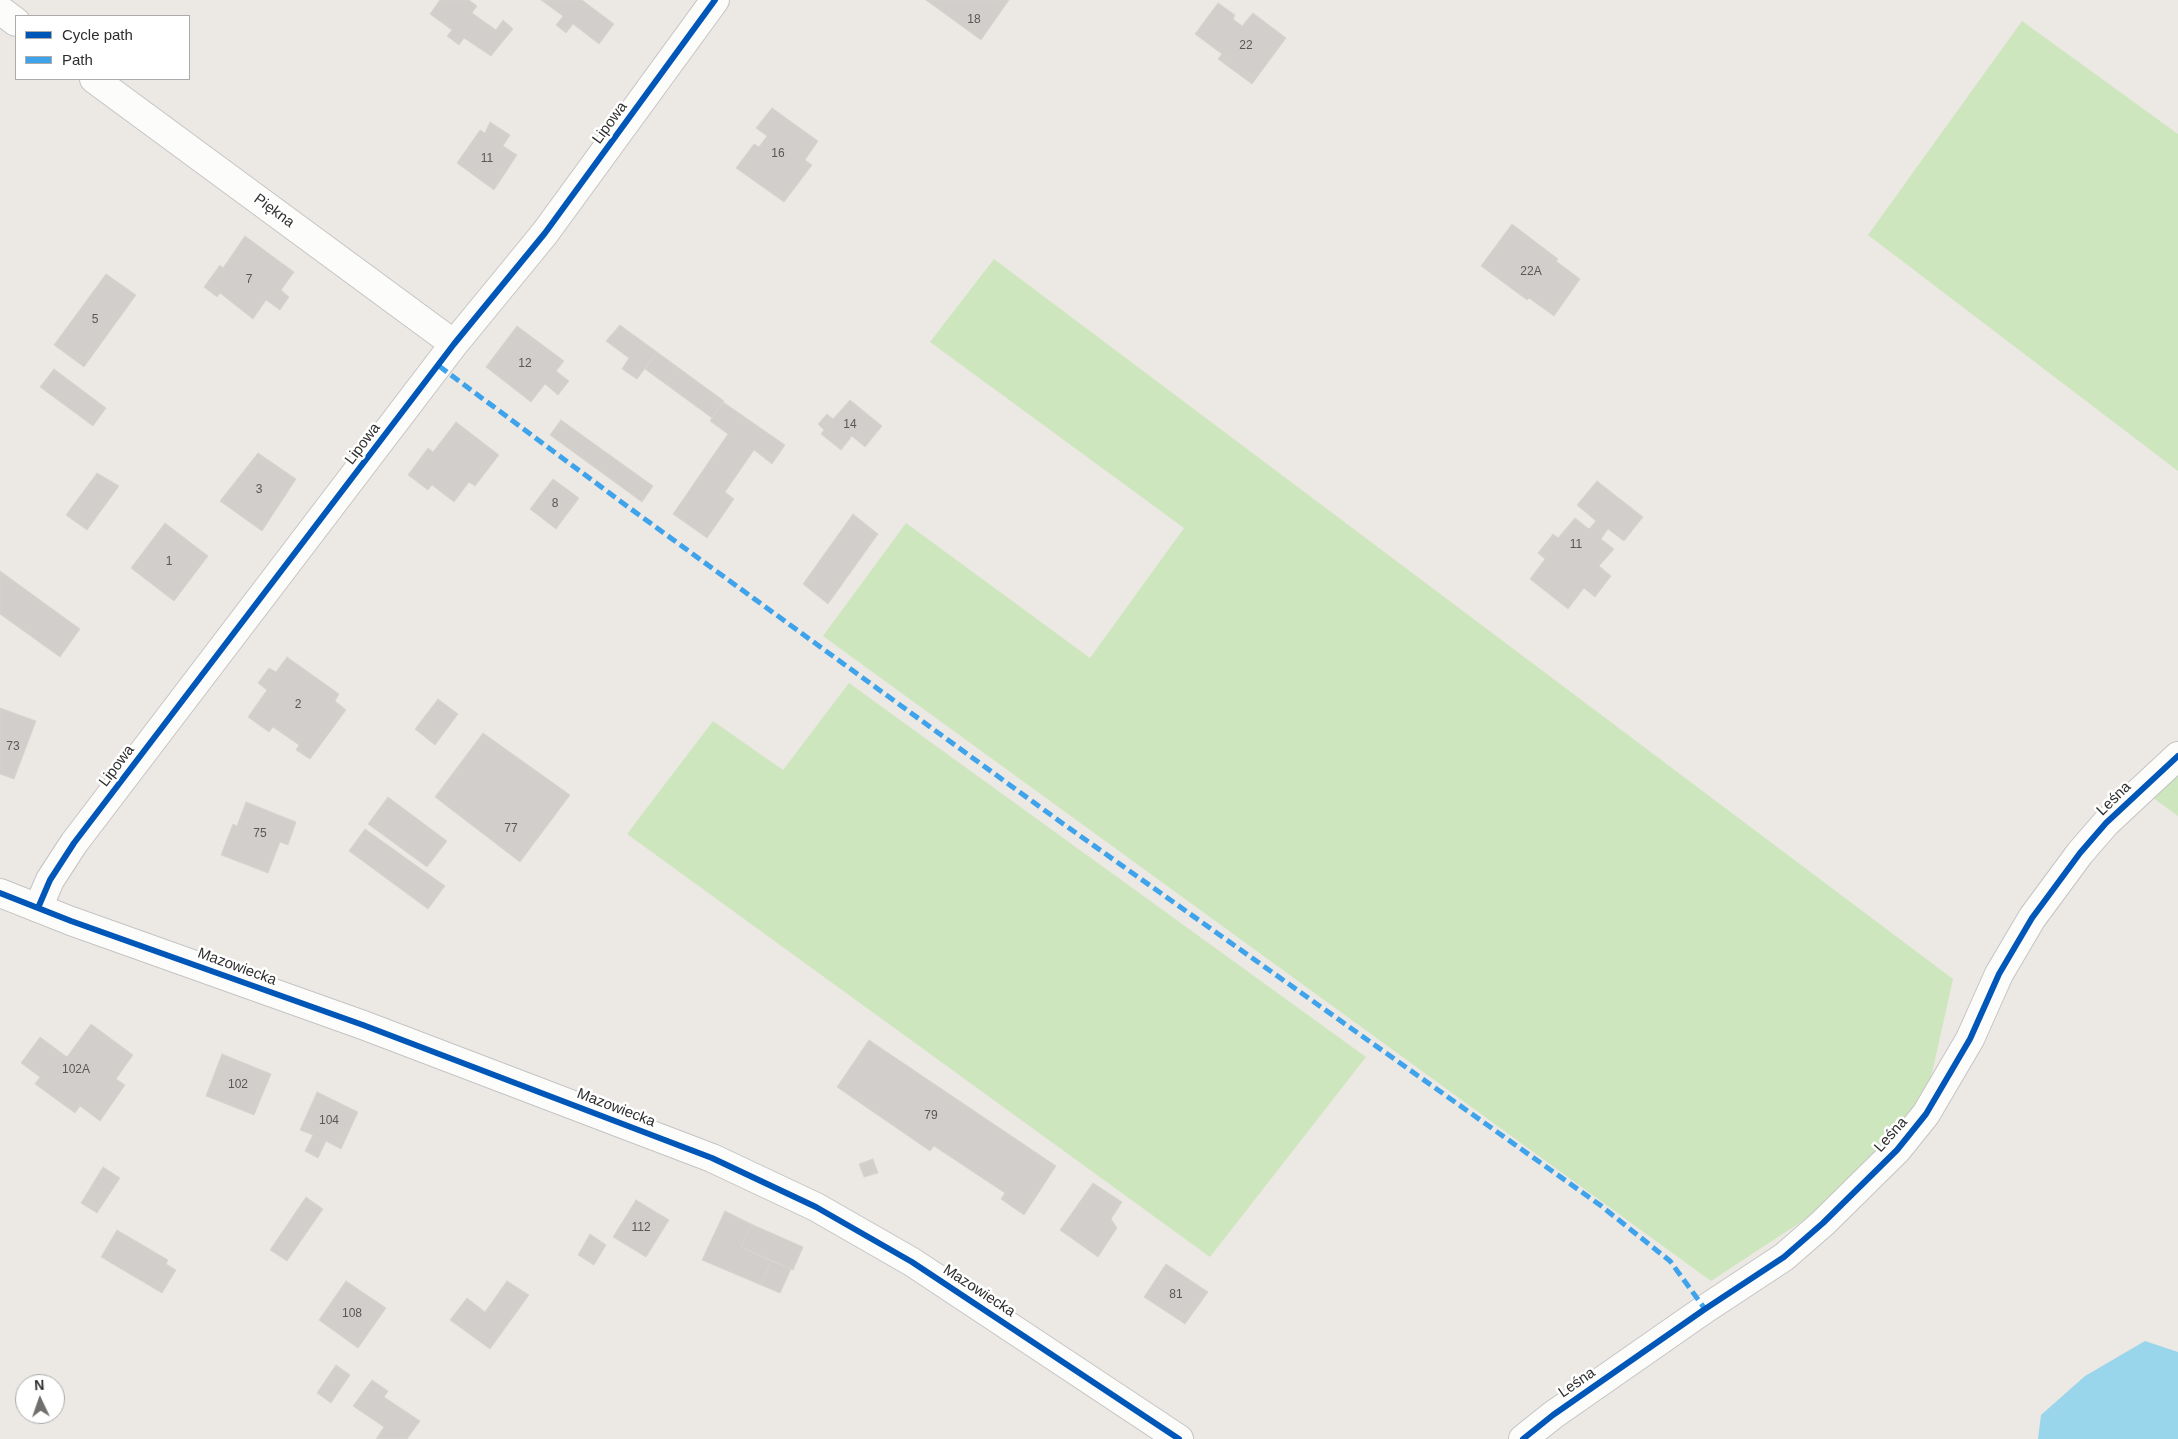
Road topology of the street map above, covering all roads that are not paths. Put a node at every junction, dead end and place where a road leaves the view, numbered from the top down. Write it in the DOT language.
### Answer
graph roads {
  1 [pos="715,0"];
  2 [pos="0,10"];
  3 [pos="15,21"];
  4 [pos="95,80"];
  5 [pos="454,344"];
  6 [pos="2178,756"];
  7 [pos="0,893"];
  8 [pos="38,908"];
  9 [pos="1179,1439"];
  10 [pos="1523,1439"];
  1 -- 5 [label="street, Lipowa"];
  2 -- 3 [label="street"];
  4 -- 5 [label="street, Piękna"];
  5 -- 8 [label="street, Lipowa"];
  6 -- 10 [label="street, Leśna"];
  7 -- 8 [label="street, Mazowiecka"];
  8 -- 9 [label="street, Mazowiecka"];
}
